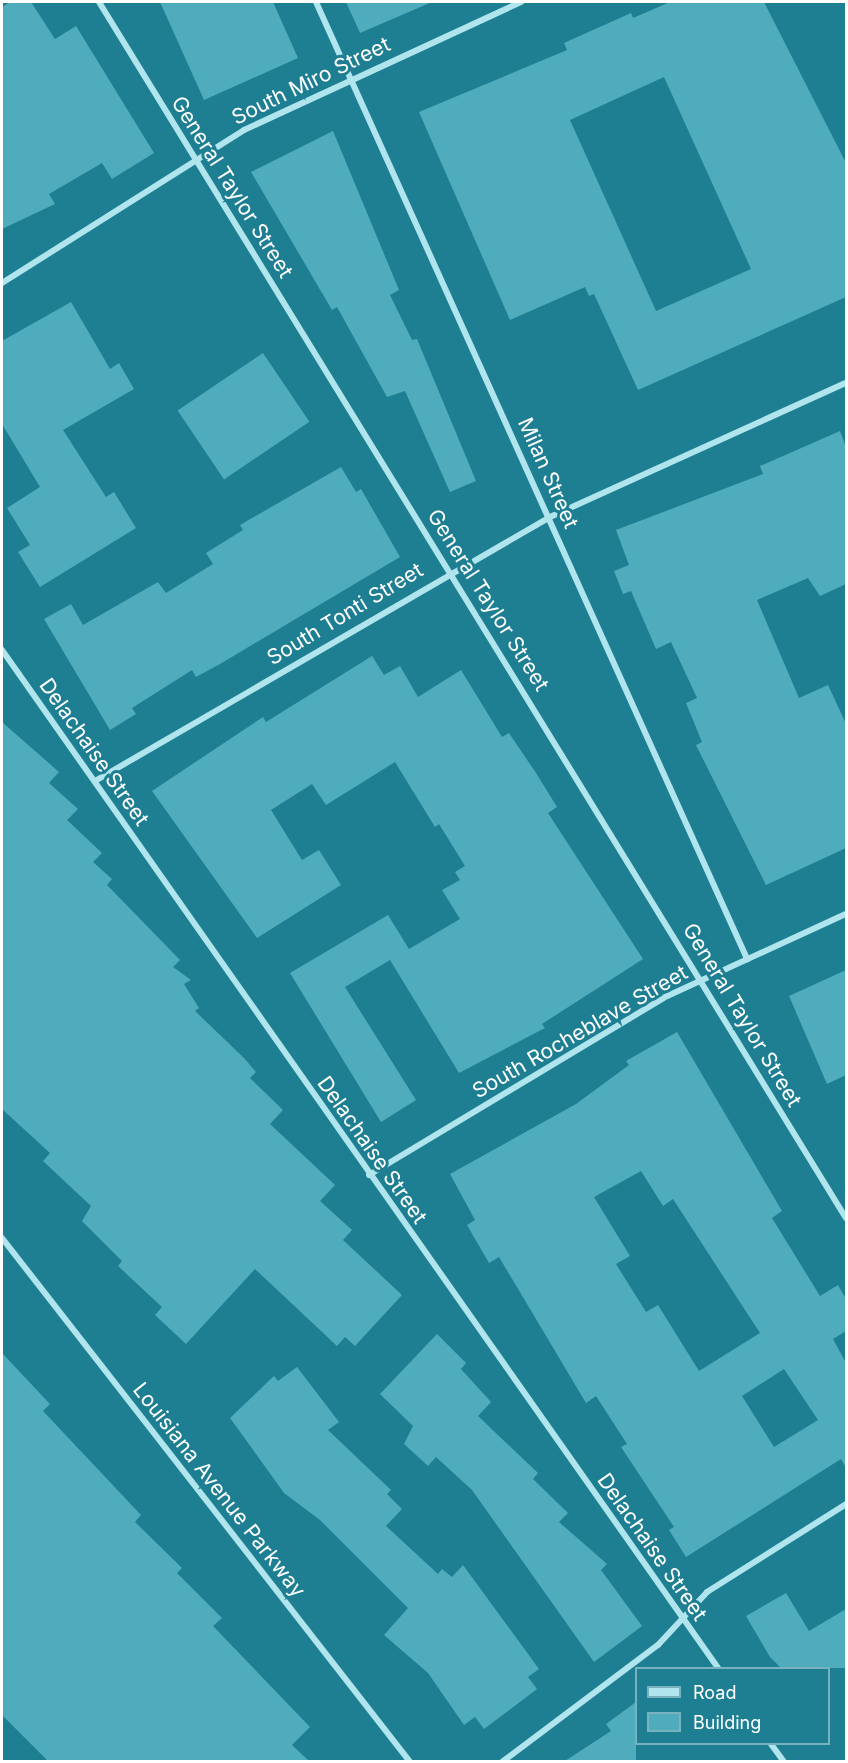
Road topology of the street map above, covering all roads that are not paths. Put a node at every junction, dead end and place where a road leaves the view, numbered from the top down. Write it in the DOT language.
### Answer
graph roads {
  1 [pos="99,2"];
  2 [pos="316,2"];
  3 [pos="521,2"];
  4 [pos="350,78"];
  5 [pos="195,159"];
  6 [pos="2,283"];
  7 [pos="846,383"];
  8 [pos="550,517"];
  9 [pos="451,570"];
  10 [pos="2,650"];
  11 [pos="95,781"];
  12 [pos="846,914"];
  13 [pos="747,959"];
  14 [pos="702,981"];
  15 [pos="369,1175"];
  16 [pos="846,1218"];
  17 [pos="2,1238"];
  18 [pos="846,1504"];
  19 [pos="681,1618"];
  20 [pos="717,1667"];
  21 [pos="772,1745"];
  22 [pos="410,1761"];
  23 [pos="502,1761"];
  24 [pos="784,1761"];
  1 -- 5 [label="street, General Taylor Street"];
  2 -- 4 [label="street, Milan Street"];
  3 -- 4 [label="street, South Miro Street"];
  4 -- 5 [label="street, South Miro Street"];
  4 -- 8 [label="street, Milan Street"];
  5 -- 6 [label="street, South Miro Street"];
  5 -- 9 [label="street, General Taylor Street"];
  7 -- 8 [label="street, South Tonti Street"];
  8 -- 9 [label="street, South Tonti Street"];
  8 -- 13 [label="street, Milan Street"];
  9 -- 11 [label="street, South Tonti Street"];
  9 -- 14 [label="street, General Taylor Street"];
  10 -- 11 [label="street, Delachaise Street"];
  11 -- 15 [label="street, Delachaise Street"];
  12 -- 13 [label="street, South Rocheblave Street"];
  13 -- 14 [label="street, South Rocheblave Street"];
  14 -- 15 [label="street, South Rocheblave Street"];
  14 -- 16 [label="street, General Taylor Street"];
  15 -- 19 [label="street, Delachaise Street"];
  17 -- 22 [label="street, Louisiana Avenue Parkway"];
  18 -- 19 [label="street"];
  19 -- 20 [label="street, Delachaise Street"];
  19 -- 23 [label="street"];
  21 -- 24 [label="street"];
}
